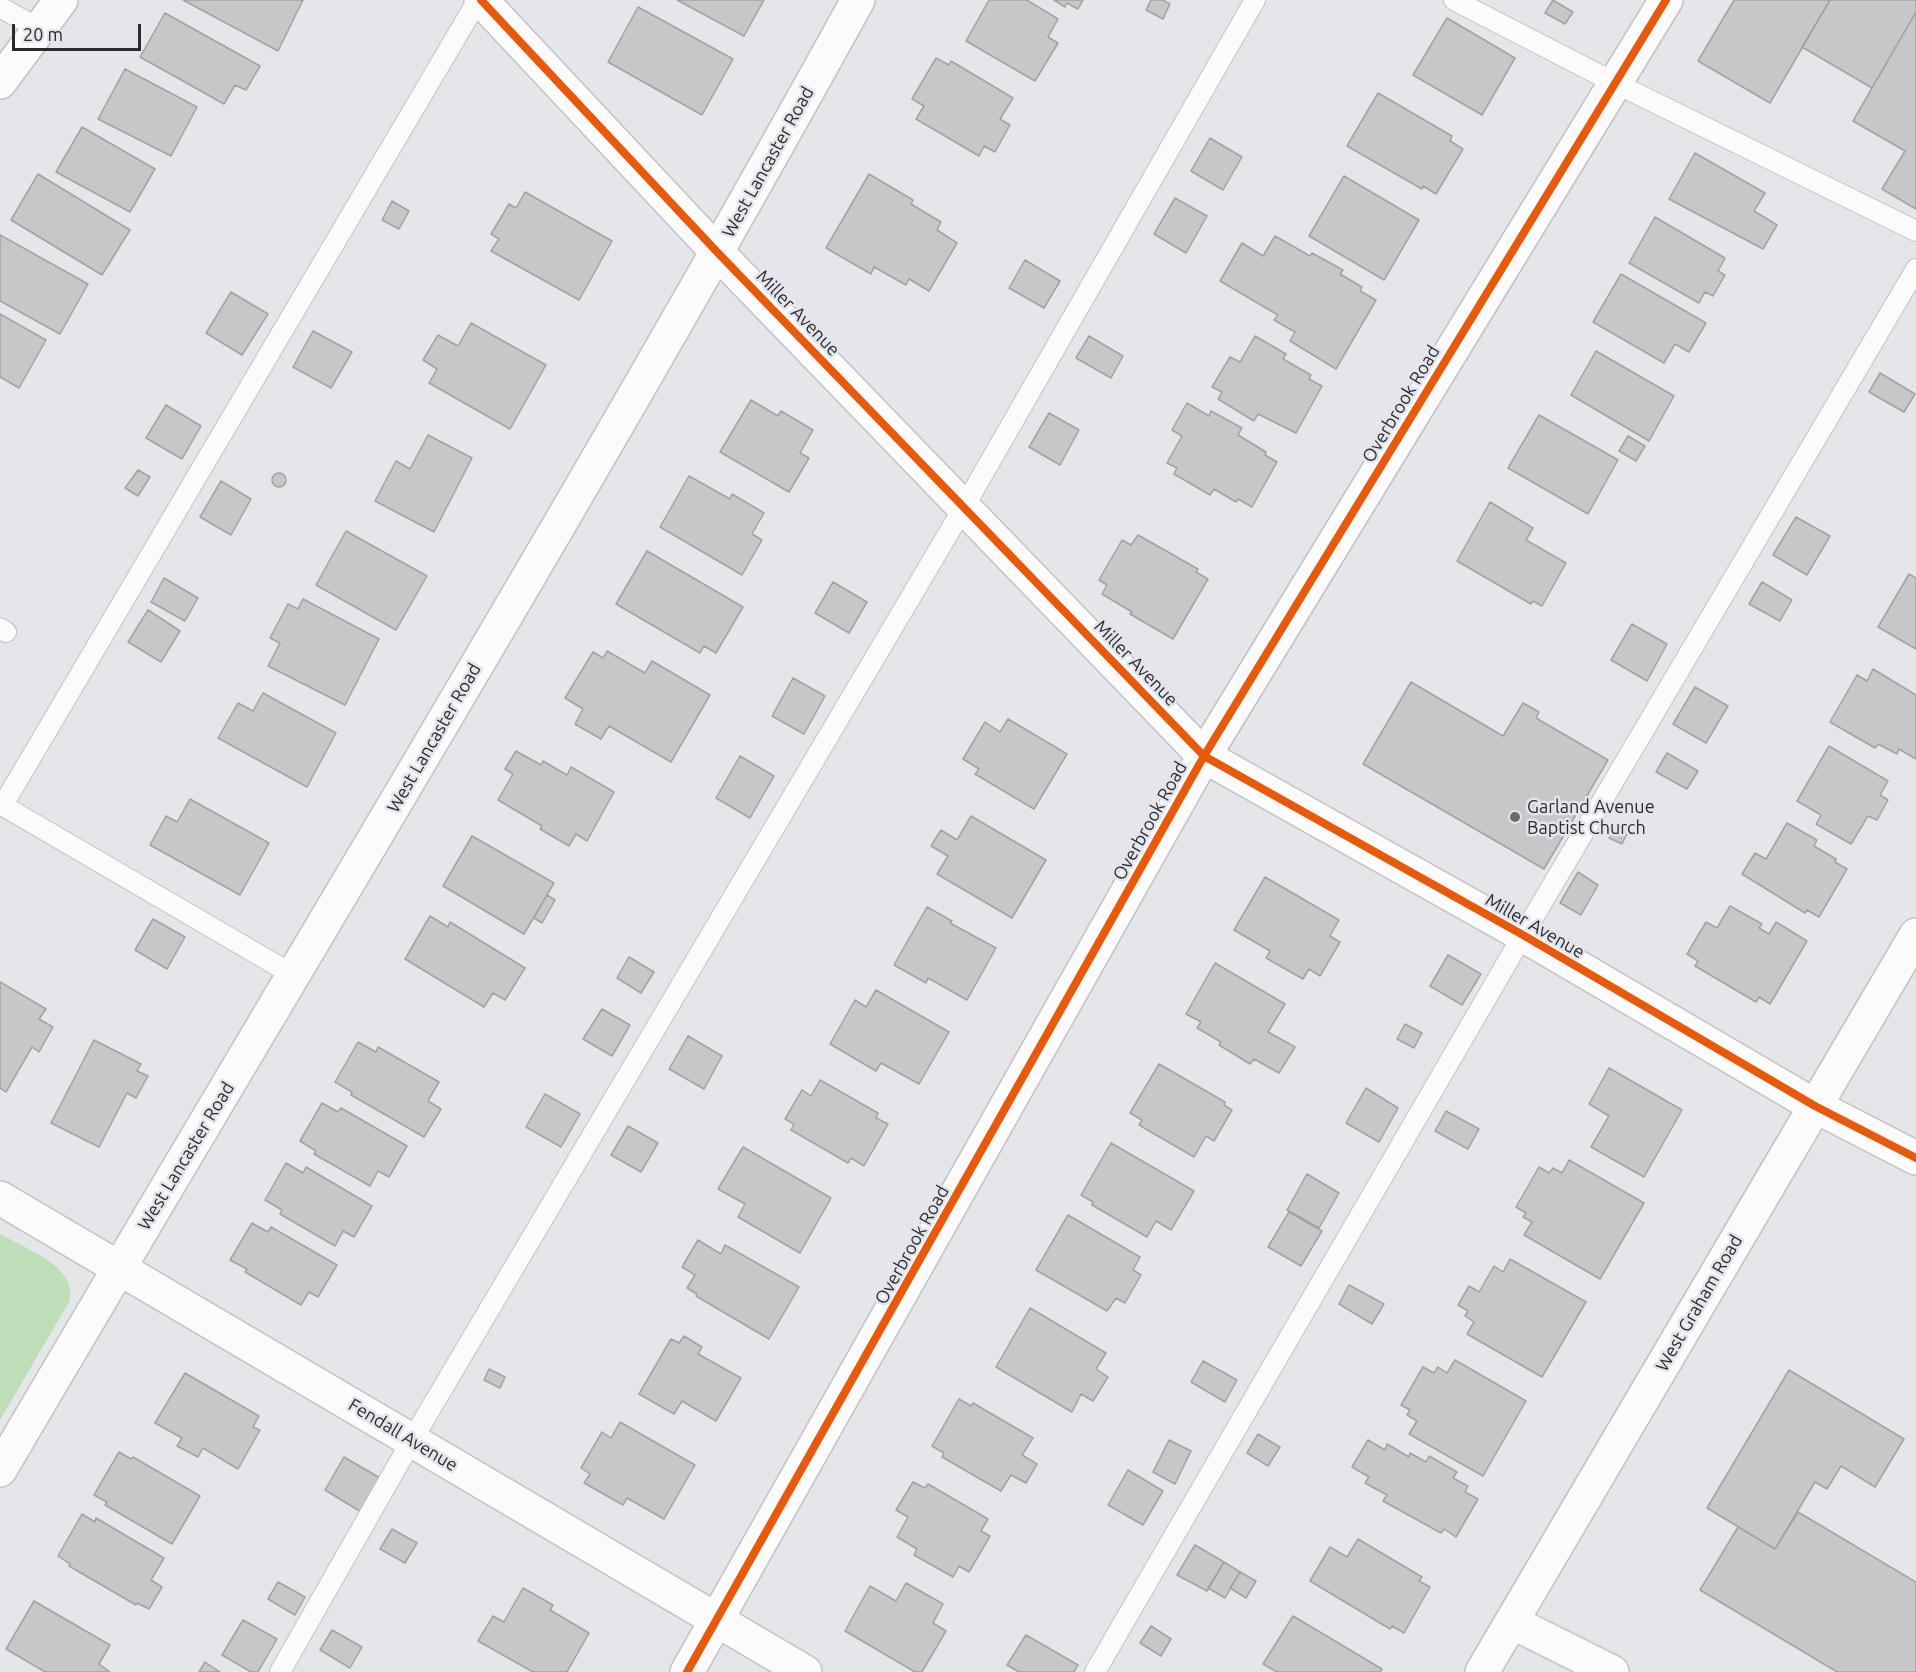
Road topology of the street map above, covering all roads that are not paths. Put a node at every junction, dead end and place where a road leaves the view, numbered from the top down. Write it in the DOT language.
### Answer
graph roads {
  1 [pos="61,0"];
  2 [pos="479,0"];
  3 [pos="858,0"];
  4 [pos="1256,0"];
  5 [pos="1454,0"];
  6 [pos="1666,0"];
  7 [pos="0,7"];
  8 [pos="39,29"];
  9 [pos="0,82"];
  10 [pos="1615,83"];
  11 [pos="1916,231"];
  12 [pos="718,252"];
  13 [pos="1916,269"];
  14 [pos="964,507"];
  15 [pos="1204,756"];
  16 [pos="1,804"];
  17 [pos="1523,935"];
  18 [pos="1916,935"];
  19 [pos="295,976"];
  20 [pos="1815,1106"];
  21 [pos="1916,1158"];
  22 [pos="0,1198"];
  23 [pos="119,1268"];
  24 [pos="412,1440"];
  25 [pos="0,1470"];
  26 [pos="717,1620"];
  27 [pos="1512,1622"];
  28 [pos="280,1672"];
  29 [pos="687,1672"];
  30 [pos="805,1672"];
  31 [pos="1095,1672"];
  32 [pos="1482,1672"];
  33 [pos="1612,1672"];
  1 -- 8 [label="street"];
  2 -- 12 [label="street, Miller Avenue"];
  2 -- 16 [label="lane"];
  3 -- 12 [label="street, West Lancaster Road"];
  4 -- 14 [label="lane"];
  5 -- 10 [label="lane"];
  6 -- 10 [label="street, Overbrook Road"];
  7 -- 8 [label="lane"];
  8 -- 9 [label="street"];
  10 -- 11 [label="lane"];
  10 -- 15 [label="street, Overbrook Road"];
  12 -- 14 [label="street, Miller Avenue"];
  12 -- 19 [label="street, West Lancaster Road"];
  13 -- 17 [label="lane"];
  14 -- 15 [label="street, Miller Avenue"];
  14 -- 24 [label="lane"];
  15 -- 17 [label="street, Miller Avenue"];
  15 -- 26 [label="street, Overbrook Road"];
  16 -- 19 [label="lane"];
  17 -- 20 [label="street, Miller Avenue"];
  17 -- 31 [label="lane"];
  18 -- 20 [label="street, West Graham Road"];
  19 -- 23 [label="street, West Lancaster Road"];
  20 -- 21 [label="street, Miller Avenue"];
  20 -- 27 [label="street, West Graham Road"];
  22 -- 23 [label="street, Fendall Avenue"];
  23 -- 24 [label="street, Fendall Avenue"];
  23 -- 25 [label="street, West Lancaster Road"];
  24 -- 26 [label="street, Fendall Avenue"];
  24 -- 28 [label="lane"];
  26 -- 29 [label="street, Overbrook Road"];
  26 -- 30 [label="street, Fendall Avenue"];
  27 -- 32 [label="street, West Graham Road"];
  27 -- 33 [label="street"];
}
